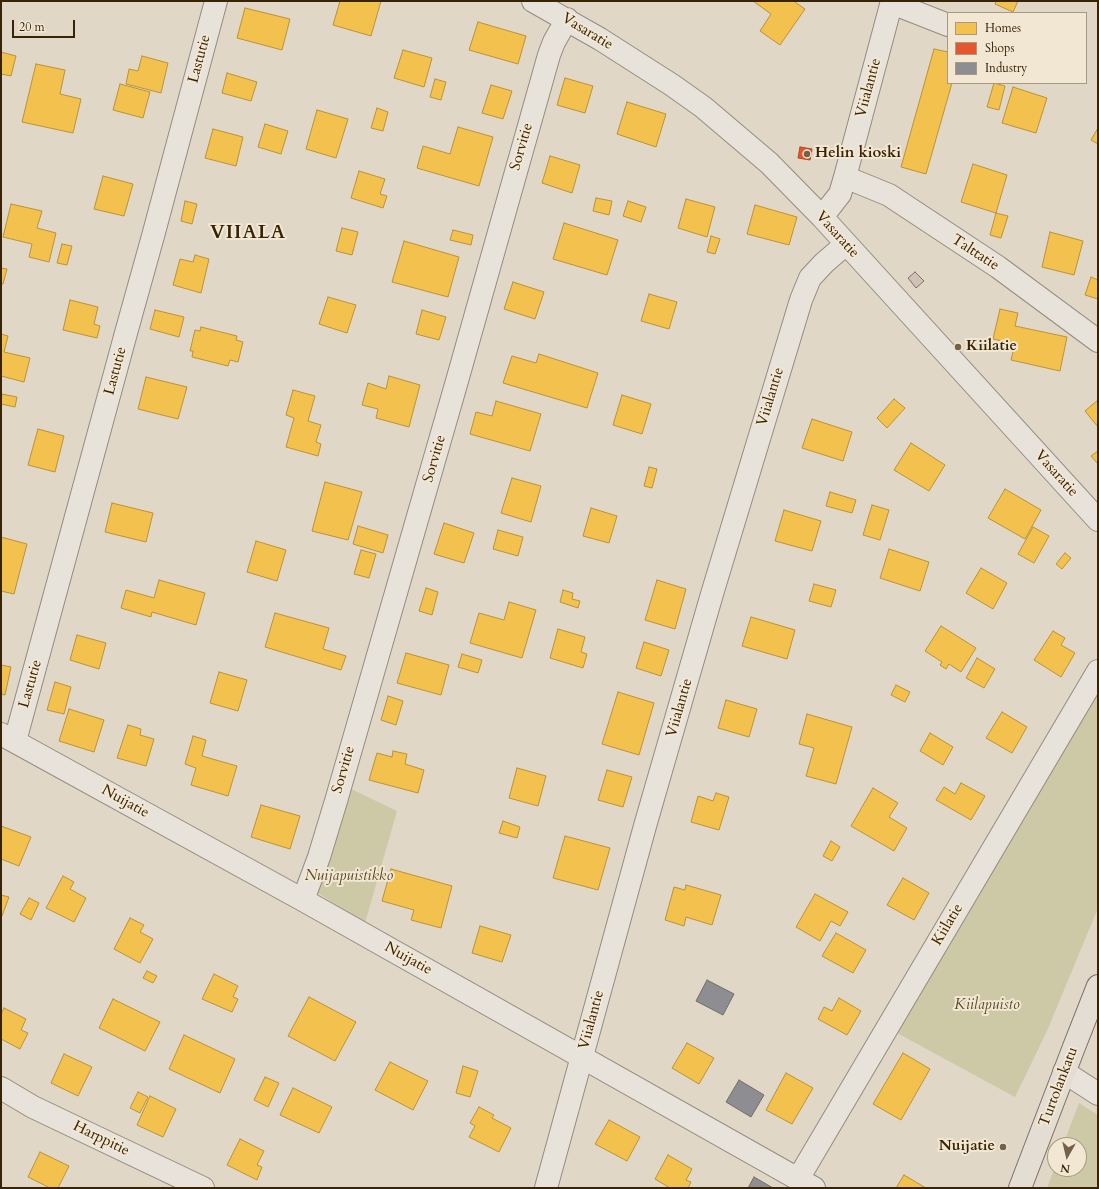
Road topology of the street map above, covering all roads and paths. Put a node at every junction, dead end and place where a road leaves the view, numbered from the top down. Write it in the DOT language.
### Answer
graph roads {
  1 [pos="216,1"];
  2 [pos="533,1"];
  3 [pos="892,2"];
  4 [pos="567,19"];
  5 [pos="947,25"];
  6 [pos="845,177"];
  7 [pos="822,218"];
  8 [pos="846,244"];
  9 [pos="1098,341"];
  10 [pos="1098,520"];
  11 [pos="1098,671"];
  12 [pos="8,738"];
  13 [pos="302,900"];
  14 [pos="1098,986"];
  15 [pos="581,1058"];
  16 [pos="1064,1072"];
  17 [pos="1,1088"];
  18 [pos="1098,1094"];
  19 [pos="806,1183"];
  20 [pos="203,1188"];
  21 [pos="546,1188"];
  22 [pos="1020,1188"];
  1 -- 12 [label="street, Lastutie"];
  2 -- 4 [label="street, Vasaratie"];
  3 -- 5 [label="street"];
  3 -- 6 [label="street, Viialantie"];
  4 -- 7 [label="street, Vasaratie"];
  4 -- 13 [label="street, Sorvitie"];
  6 -- 7 [label="street, Viialantie"];
  6 -- 9 [label="street, Talttatie"];
  7 -- 8 [label="street, Vasaratie"];
  8 -- 10 [label="street, Vasaratie"];
  8 -- 15 [label="street, Viialantie"];
  11 -- 19 [label="street, Kiilatie"];
  12 -- 13 [label="street, Nuijatie"];
  13 -- 15 [label="street, Nuijatie"];
  14 -- 16 [label="main road, Turtolankatu"];
  15 -- 19 [label="street, Nuijatie"];
  15 -- 21 [label="street, Viialantie"];
  16 -- 18 [label="street"];
  16 -- 22 [label="main road, Turtolankatu"];
  17 -- 20 [label="street, Harppitie"];
}
